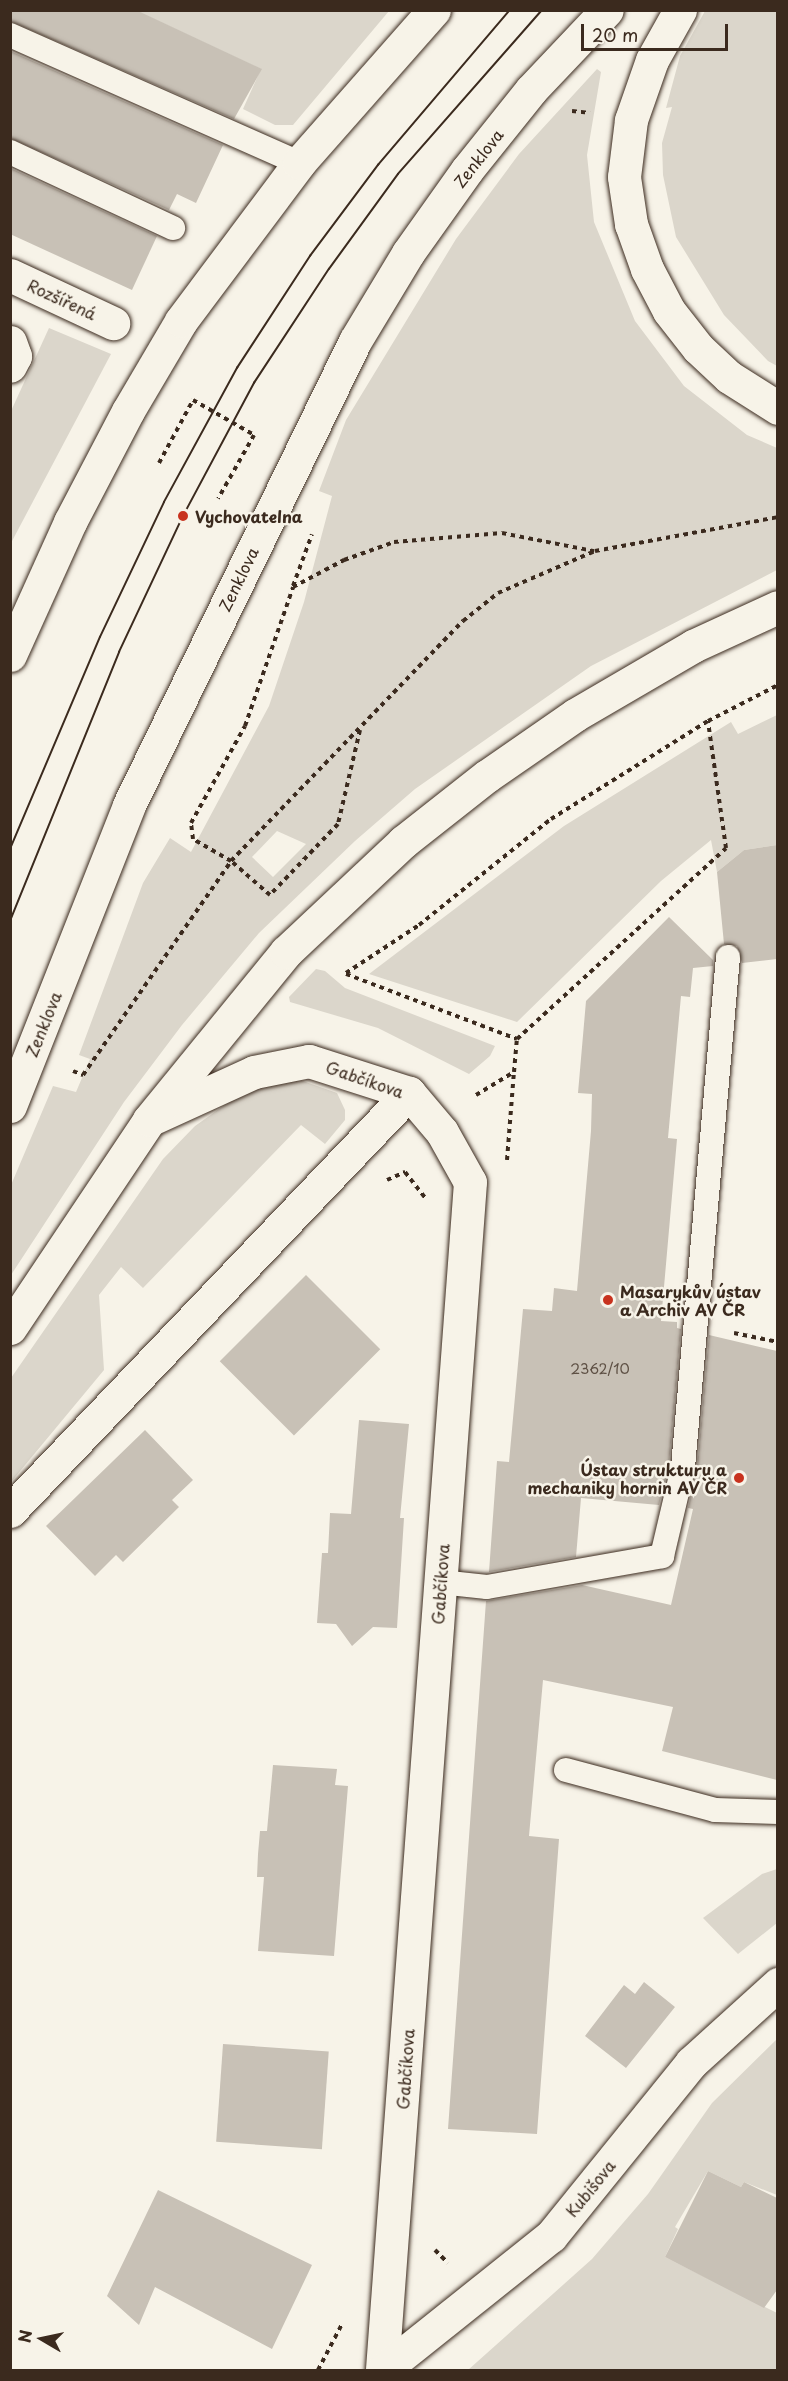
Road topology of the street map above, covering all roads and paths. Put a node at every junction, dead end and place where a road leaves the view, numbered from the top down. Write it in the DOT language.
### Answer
graph roads {
  1 [pos="434,10"];
  2 [pos="608,10"];
  3 [pos="680,10"];
  4 [pos="10,35"];
  5 [pos="566,118"];
  6 [pos="630,120"];
  7 [pos="10,152"];
  8 [pos="299,163"];
  9 [pos="173,228"];
  10 [pos="10,275"];
  11 [pos="112,323"];
  12 [pos="10,342"];
  13 [pos="10,366"];
  14 [pos="777,408"];
  15 [pos="159,463"];
  16 [pos="218,499"];
  17 [pos="777,517"];
  18 [pos="316,522"];
  19 [pos="595,551"];
  20 [pos="293,587"];
  21 [pos="777,607"];
  22 [pos="10,655"];
  23 [pos="777,685"];
  24 [pos="708,721"];
  25 [pos="360,729"];
  26 [pos="231,861"];
  27 [pos="728,957"];
  28 [pos="517,1039"];
  29 [pos="73,1071"];
  30 [pos="514,1072"];
  31 [pos="409,1093"];
  32 [pos="476,1095"];
  33 [pos="10,1106"];
  34 [pos="148,1120"];
  35 [pos="507,1166"];
  36 [pos="384,1182"];
  37 [pos="426,1200"];
  38 [pos="10,1328"];
  39 [pos="734,1333"];
  40 [pos="777,1342"];
  41 [pos="10,1511"];
  42 [pos="440,1582"];
  43 [pos="566,1770"];
  44 [pos="777,1812"];
  45 [pos="777,1984"];
  46 [pos="430,2243"];
  47 [pos="456,2267"];
  48 [pos="345,2319"];
  49 [pos="318,2370"];
  50 [pos="382,2370"];
  1 -- 8 [label="main road"];
  2 -- 33 [label="main road, Zenklova"];
  3 -- 6 [label="main road"];
  4 -- 8 [label="lane"];
  5 -- 6 [label="path"];
  6 -- 14 [label="main road"];
  7 -- 9 [label="lane"];
  8 -- 22 [label="main road"];
  10 -- 11 [label="main road, Rozšířená"];
  12 -- 13 [label="main road"];
  15 -- 16 [label="path"];
  17 -- 19 [label="path"];
  18 -- 20 [label="path"];
  19 -- 20 [label="path"];
  19 -- 25 [label="path"];
  20 -- 26 [label="path"];
  21 -- 34 [label="main road"];
  23 -- 24 [label="path"];
  24 -- 28 [label="path"];
  24 -- 28 [label="path"];
  25 -- 26 [label="path"];
  25 -- 26 [label="path"];
  26 -- 29 [label="path"];
  27 -- 42 [label="lane"];
  28 -- 30 [label="path"];
  30 -- 32 [label="path"];
  30 -- 35 [label="path"];
  31 -- 34 [label="main road, Gabčíkova"];
  31 -- 41 [label="main road"];
  31 -- 42 [label="main road, Gabčíkova"];
  34 -- 38 [label="main road"];
  36 -- 37 [label="path"];
  39 -- 40 [label="path"];
  42 -- 50 [label="main road, Gabčíkova"];
  43 -- 44 [label="lane"];
  45 -- 50 [label="main road, Kubišova"];
  46 -- 47 [label="path"];
  48 -- 49 [label="path"];
}
